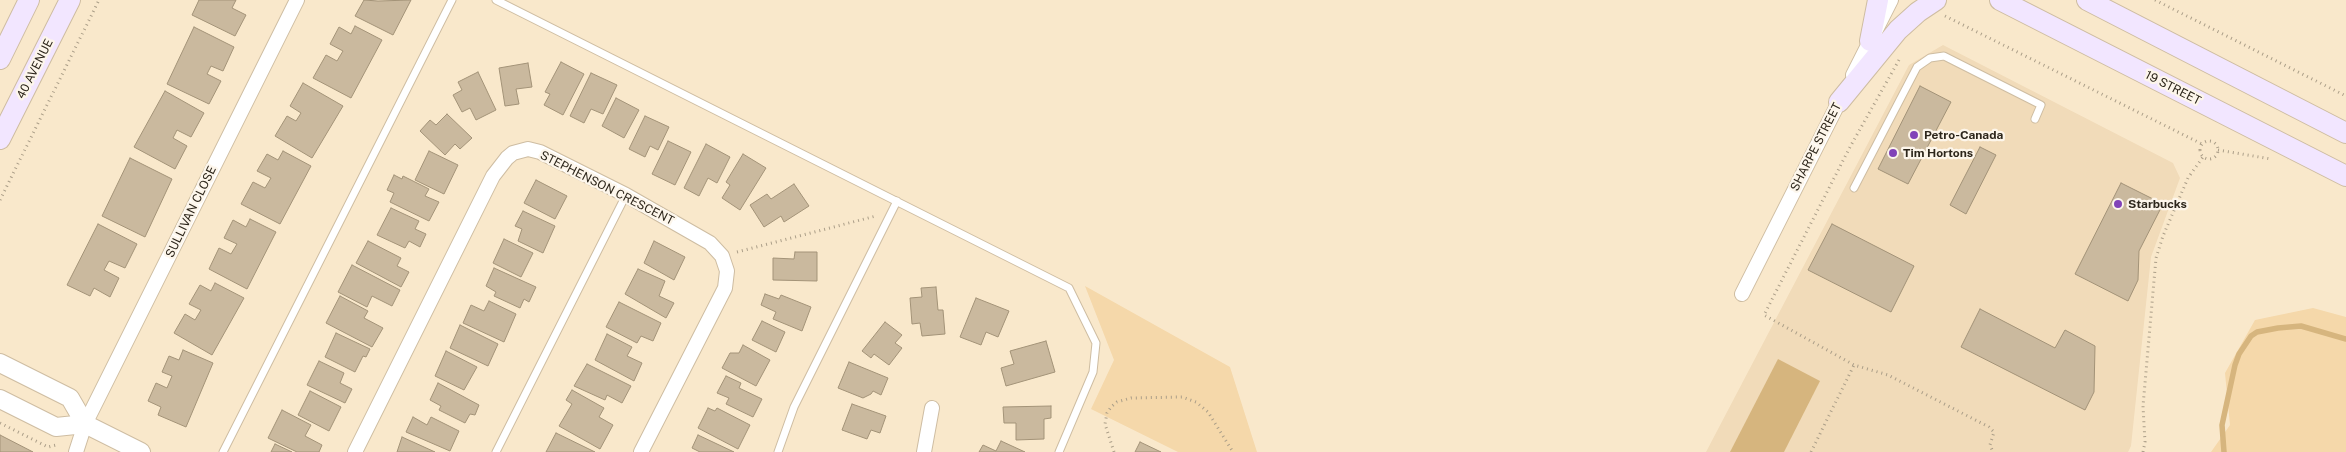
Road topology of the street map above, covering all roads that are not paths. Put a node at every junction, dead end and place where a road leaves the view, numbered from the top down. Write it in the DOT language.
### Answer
graph roads {
  1 [pos="29,0"];
  2 [pos="70,0"];
  3 [pos="297,0"];
  4 [pos="452,0"];
  5 [pos="496,0"];
  6 [pos="1878,0"];
  7 [pos="1891,0"];
  8 [pos="1936,0"];
  9 [pos="2000,0"];
  10 [pos="2087,0"];
  11 [pos="1870,41"];
  12 [pos="0,59"];
  13 [pos="1839,102"];
  14 [pos="2034,119"];
  15 [pos="2346,134"];
  16 [pos="0,139"];
  17 [pos="2346,176"];
  18 [pos="1854,188"];
  19 [pos="626,195"];
  20 [pos="897,201"];
  21 [pos="1742,294"];
  22 [pos="0,363"];
  23 [pos="0,399"];
  24 [pos="932,408"];
  25 [pos="86,424"];
  26 [pos="76,452"];
  27 [pos="141,452"];
  28 [pos="223,452"];
  29 [pos="355,452"];
  30 [pos="496,452"];
  31 [pos="640,452"];
  32 [pos="778,452"];
  33 [pos="924,452"];
  34 [pos="1059,452"];
  1 -- 12 [label="main road"];
  2 -- 16 [label="main road, 40 AVENUE"];
  3 -- 25 [label="street, SULLIVAN CLOSE"];
  4 -- 28 [label="lane"];
  5 -- 20 [label="lane"];
  6 -- 11 [label="main road"];
  7 -- 11 [label="street, SHARPE STREET"];
  8 -- 13 [label="main road"];
  9 -- 17 [label="main road, 19 STREET"];
  10 -- 15 [label="main road"];
  11 -- 13 [label="street, SHARPE STREET"];
  13 -- 21 [label="street, SHARPE STREET"];
  14 -- 18 [label="lane"];
  19 -- 29 [label="street, STEPHENSON CRESCENT"];
  19 -- 30 [label="lane"];
  19 -- 31 [label="street, STEPHENSON CRESCENT"];
  20 -- 32 [label="lane"];
  20 -- 34 [label="lane"];
  22 -- 25 [label="street"];
  23 -- 25 [label="street"];
  24 -- 33 [label="street"];
  25 -- 26 [label="street, SULLIVAN CLOSE"];
  25 -- 27 [label="street"];
}
